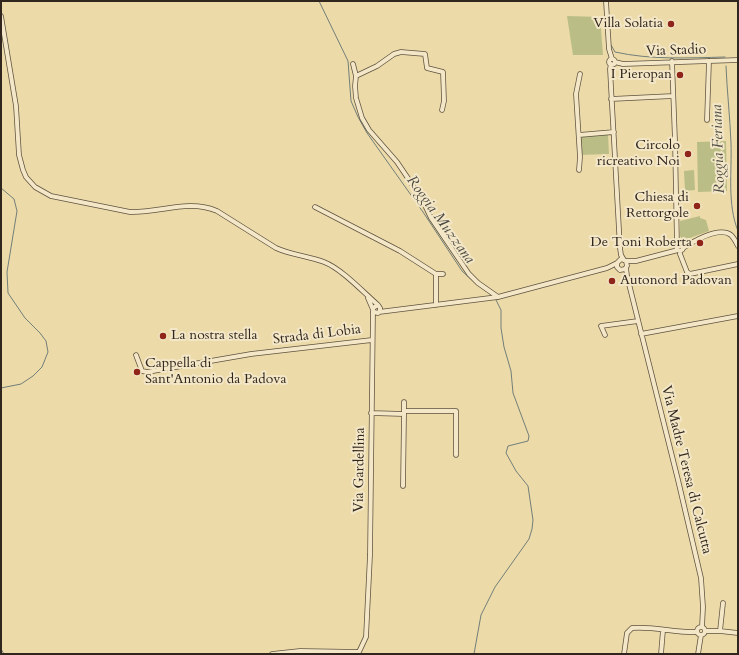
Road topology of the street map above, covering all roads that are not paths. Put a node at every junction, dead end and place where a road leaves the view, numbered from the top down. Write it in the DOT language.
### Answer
graph roads {
  1 [pos="606,1"];
  2 [pos="1,16"];
  3 [pos="738,60"];
  4 [pos="672,61"];
  5 [pos="709,61"];
  6 [pos="613,62"];
  7 [pos="353,64"];
  8 [pos="580,74"];
  9 [pos="356,76"];
  10 [pos="673,96"];
  11 [pos="612,99"];
  12 [pos="442,110"];
  13 [pos="708,120"];
  14 [pos="614,132"];
  15 [pos="579,135"];
  16 [pos="631,162"];
  17 [pos="615,163"];
  18 [pos="579,170"];
  19 [pos="315,207"];
  20 [pos="738,246"];
  21 [pos="680,247"];
  22 [pos="625,260"];
  23 [pos="636,261"];
  24 [pos="617,263"];
  25 [pos="738,264"];
  26 [pos="627,267"];
  27 [pos="607,268"];
  28 [pos="620,269"];
  29 [pos="436,274"];
  30 [pos="443,274"];
  31 [pos="626,276"];
  32 [pos="366,294"];
  33 [pos="496,297"];
  34 [pos="436,305"];
  35 [pos="378,306"];
  36 [pos="392,310"];
  37 [pos="376,311"];
  38 [pos="738,316"];
  39 [pos="638,321"];
  40 [pos="641,334"];
  41 [pos="605,335"];
  42 [pos="372,340"];
  43 [pos="136,355"];
  44 [pos="404,402"];
  45 [pos="404,412"];
  46 [pos="372,413"];
  47 [pos="456,455"];
  48 [pos="403,486"];
  49 [pos="723,604"];
  50 [pos="702,627"];
  51 [pos="663,630"];
  52 [pos="706,631"];
  53 [pos="720,631"];
  54 [pos="699,633"];
  55 [pos="738,633"];
  56 [pos="358,653"];
  57 [pos="272,654"];
  58 [pos="624,654"];
  59 [pos="661,654"];
  60 [pos="698,654"];
  1 -- 6 [label="street"];
  2 -- 32 [label="street"];
  3 -- 5 [label="street, Via Stadio"];
  4 -- 5 [label="street, Via Stadio"];
  4 -- 6 [label="street, Via Stadio"];
  4 -- 10 [label="street"];
  5 -- 13 [label="street"];
  6 -- 11 [label="street"];
  7 -- 9 [label="street"];
  8 -- 15 [label="street"];
  9 -- 12 [label="street"];
  9 -- 33 [label="street"];
  10 -- 11 [label="street"];
  10 -- 21 [label="street"];
  11 -- 14 [label="street"];
  14 -- 15 [label="street"];
  14 -- 17 [label="street"];
  15 -- 18 [label="street"];
  16 -- 17 [label="street"];
  17 -- 22 [label="street"];
  19 -- 29 [label="street"];
  20 -- 21 [label="street"];
  21 -- 23 [label="street"];
  21 -- 25 [label="street"];
  22 -- 23 [label="street"];
  22 -- 24 [label="street"];
  22 -- 26 [label="street"];
  23 -- 26 [label="street"];
  24 -- 27 [label="street"];
  24 -- 28 [label="street"];
  26 -- 28 [label="street"];
  26 -- 31 [label="street, Via Madre Teresa di Calcutta"];
  27 -- 28 [label="street"];
  27 -- 33 [label="street"];
  28 -- 31 [label="street"];
  29 -- 30 [label="street"];
  29 -- 34 [label="street"];
  31 -- 39 [label="street, Via Madre Teresa di Calcutta"];
  32 -- 35 [label="street"];
  32 -- 37 [label="street"];
  33 -- 34 [label="street"];
  34 -- 36 [label="street"];
  35 -- 36 [label="street"];
  35 -- 37 [label="street"];
  35 -- 37 [label="street"];
  36 -- 37 [label="street"];
  37 -- 42 [label="street, Via Gardellina"];
  38 -- 40 [label="street"];
  39 -- 40 [label="street, Via Madre Teresa di Calcutta"];
  39 -- 41 [label="street"];
  40 -- 50 [label="street, Via Madre Teresa di Calcutta"];
  42 -- 43 [label="street, Strada di Lobia"];
  42 -- 46 [label="street, Via Gardellina"];
  44 -- 45 [label="street"];
  45 -- 46 [label="street"];
  45 -- 47 [label="street"];
  45 -- 48 [label="street"];
  46 -- 56 [label="street, Via Gardellina"];
  49 -- 53 [label="street"];
  50 -- 52 [label="street"];
  50 -- 54 [label="street"];
  51 -- 54 [label="street"];
  51 -- 58 [label="street"];
  51 -- 59 [label="street"];
  52 -- 53 [label="street"];
  52 -- 54 [label="street"];
  53 -- 55 [label="street"];
  54 -- 60 [label="street"];
  56 -- 57 [label="street"];
}
